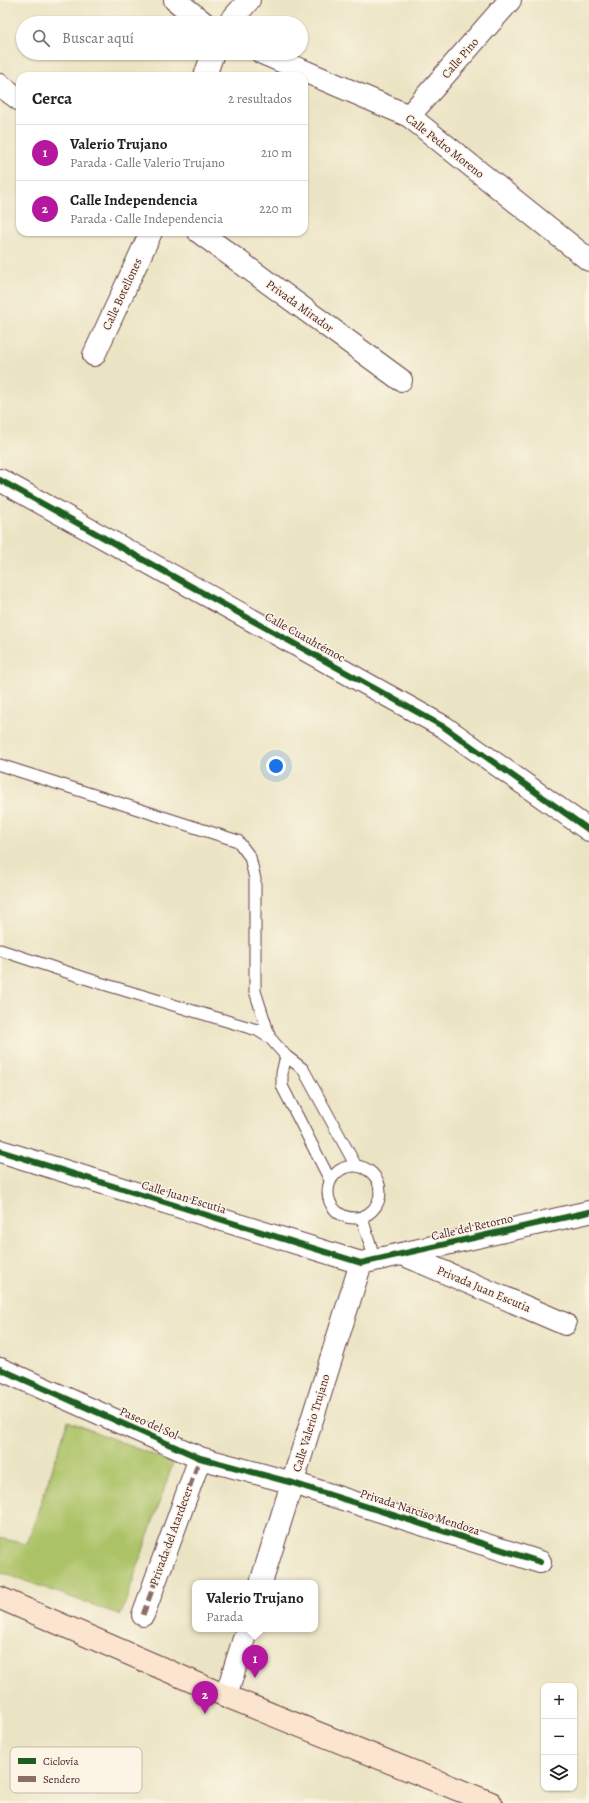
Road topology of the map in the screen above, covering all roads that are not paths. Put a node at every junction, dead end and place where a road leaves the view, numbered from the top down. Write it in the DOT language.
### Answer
graph roads {
  1 [pos="175,0"];
  2 [pos="249,0"];
  3 [pos="510,0"];
  4 [pos="195,16"];
  5 [pos="235,16"];
  6 [pos="211,60"];
  7 [pos="278,60"];
  8 [pos="207,72"];
  9 [pos="306,72"];
  10 [pos="308,73"];
  11 [pos="0,85"];
  12 [pos="16,97"];
  13 [pos="409,116"];
  14 [pos="149,236"];
  15 [pos="204,236"];
  16 [pos="589,260"];
  17 [pos="94,355"];
  18 [pos="401,380"];
  19 [pos="0,480"];
  20 [pos="0,764"];
  21 [pos="589,830"];
  22 [pos="0,950"];
  23 [pos="270,1038"];
  24 [pos="286,1056"];
  25 [pos="0,1151"];
  26 [pos="356,1166"];
  27 [pos="330,1180"];
  28 [pos="589,1212"];
  29 [pos="362,1218"];
  30 [pos="402,1254"];
  31 [pos="368,1261"];
  32 [pos="565,1324"];
  33 [pos="0,1369"];
  34 [pos="200,1458"];
  35 [pos="293,1483"];
  36 [pos="540,1562"];
  37 [pos="262,1580"];
  38 [pos="0,1598"];
  39 [pos="143,1615"];
  40 [pos="246,1632"];
  41 [pos="226,1696"];
  42 [pos="491,1803"];
  1 -- 4 [label="street"];
  2 -- 5 [label="street"];
  3 -- 13 [label="street, Calle Pino"];
  6 -- 8 [label="street"];
  7 -- 9 [label="street, Calle Pedro Moreno"];
  10 -- 13 [label="street, Calle Pedro Moreno"];
  11 -- 12 [label="street"];
  13 -- 16 [label="street, Calle Pedro Moreno"];
  14 -- 17 [label="street, Calle Botellones"];
  15 -- 18 [label="street, Privada Mirador"];
  19 -- 21 [label="street, Calle Cuauhtémoc"];
  20 -- 23 [label="lane"];
  22 -- 23 [label="lane"];
  23 -- 24 [label="lane"];
  24 -- 26 [label="lane"];
  24 -- 27 [label="lane"];
  25 -- 31 [label="street, Calle Juan Escutia"];
  26 -- 27 [label="lane"];
  26 -- 29 [label="lane"];
  27 -- 29 [label="lane"];
  28 -- 30 [label="street, Calle del Retorno"];
  29 -- 31 [label="lane"];
  30 -- 31 [label="street, Calle del Retorno"];
  30 -- 32 [label="street, Privada Juan Escutia"];
  31 -- 35 [label="street, Calle Valerio Trujano"];
  33 -- 34 [label="street, Paseo del Sol"];
  34 -- 35 [label="street, Paseo del Sol"];
  34 -- 39 [label="street, Privada del Atardecer"];
  35 -- 36 [label="street, Privada Narciso Mendoza"];
  35 -- 37 [label="street, Calle Valerio Trujano"];
  38 -- 41 [label="street"];
  40 -- 41 [label="street"];
  41 -- 42 [label="street"];
}
